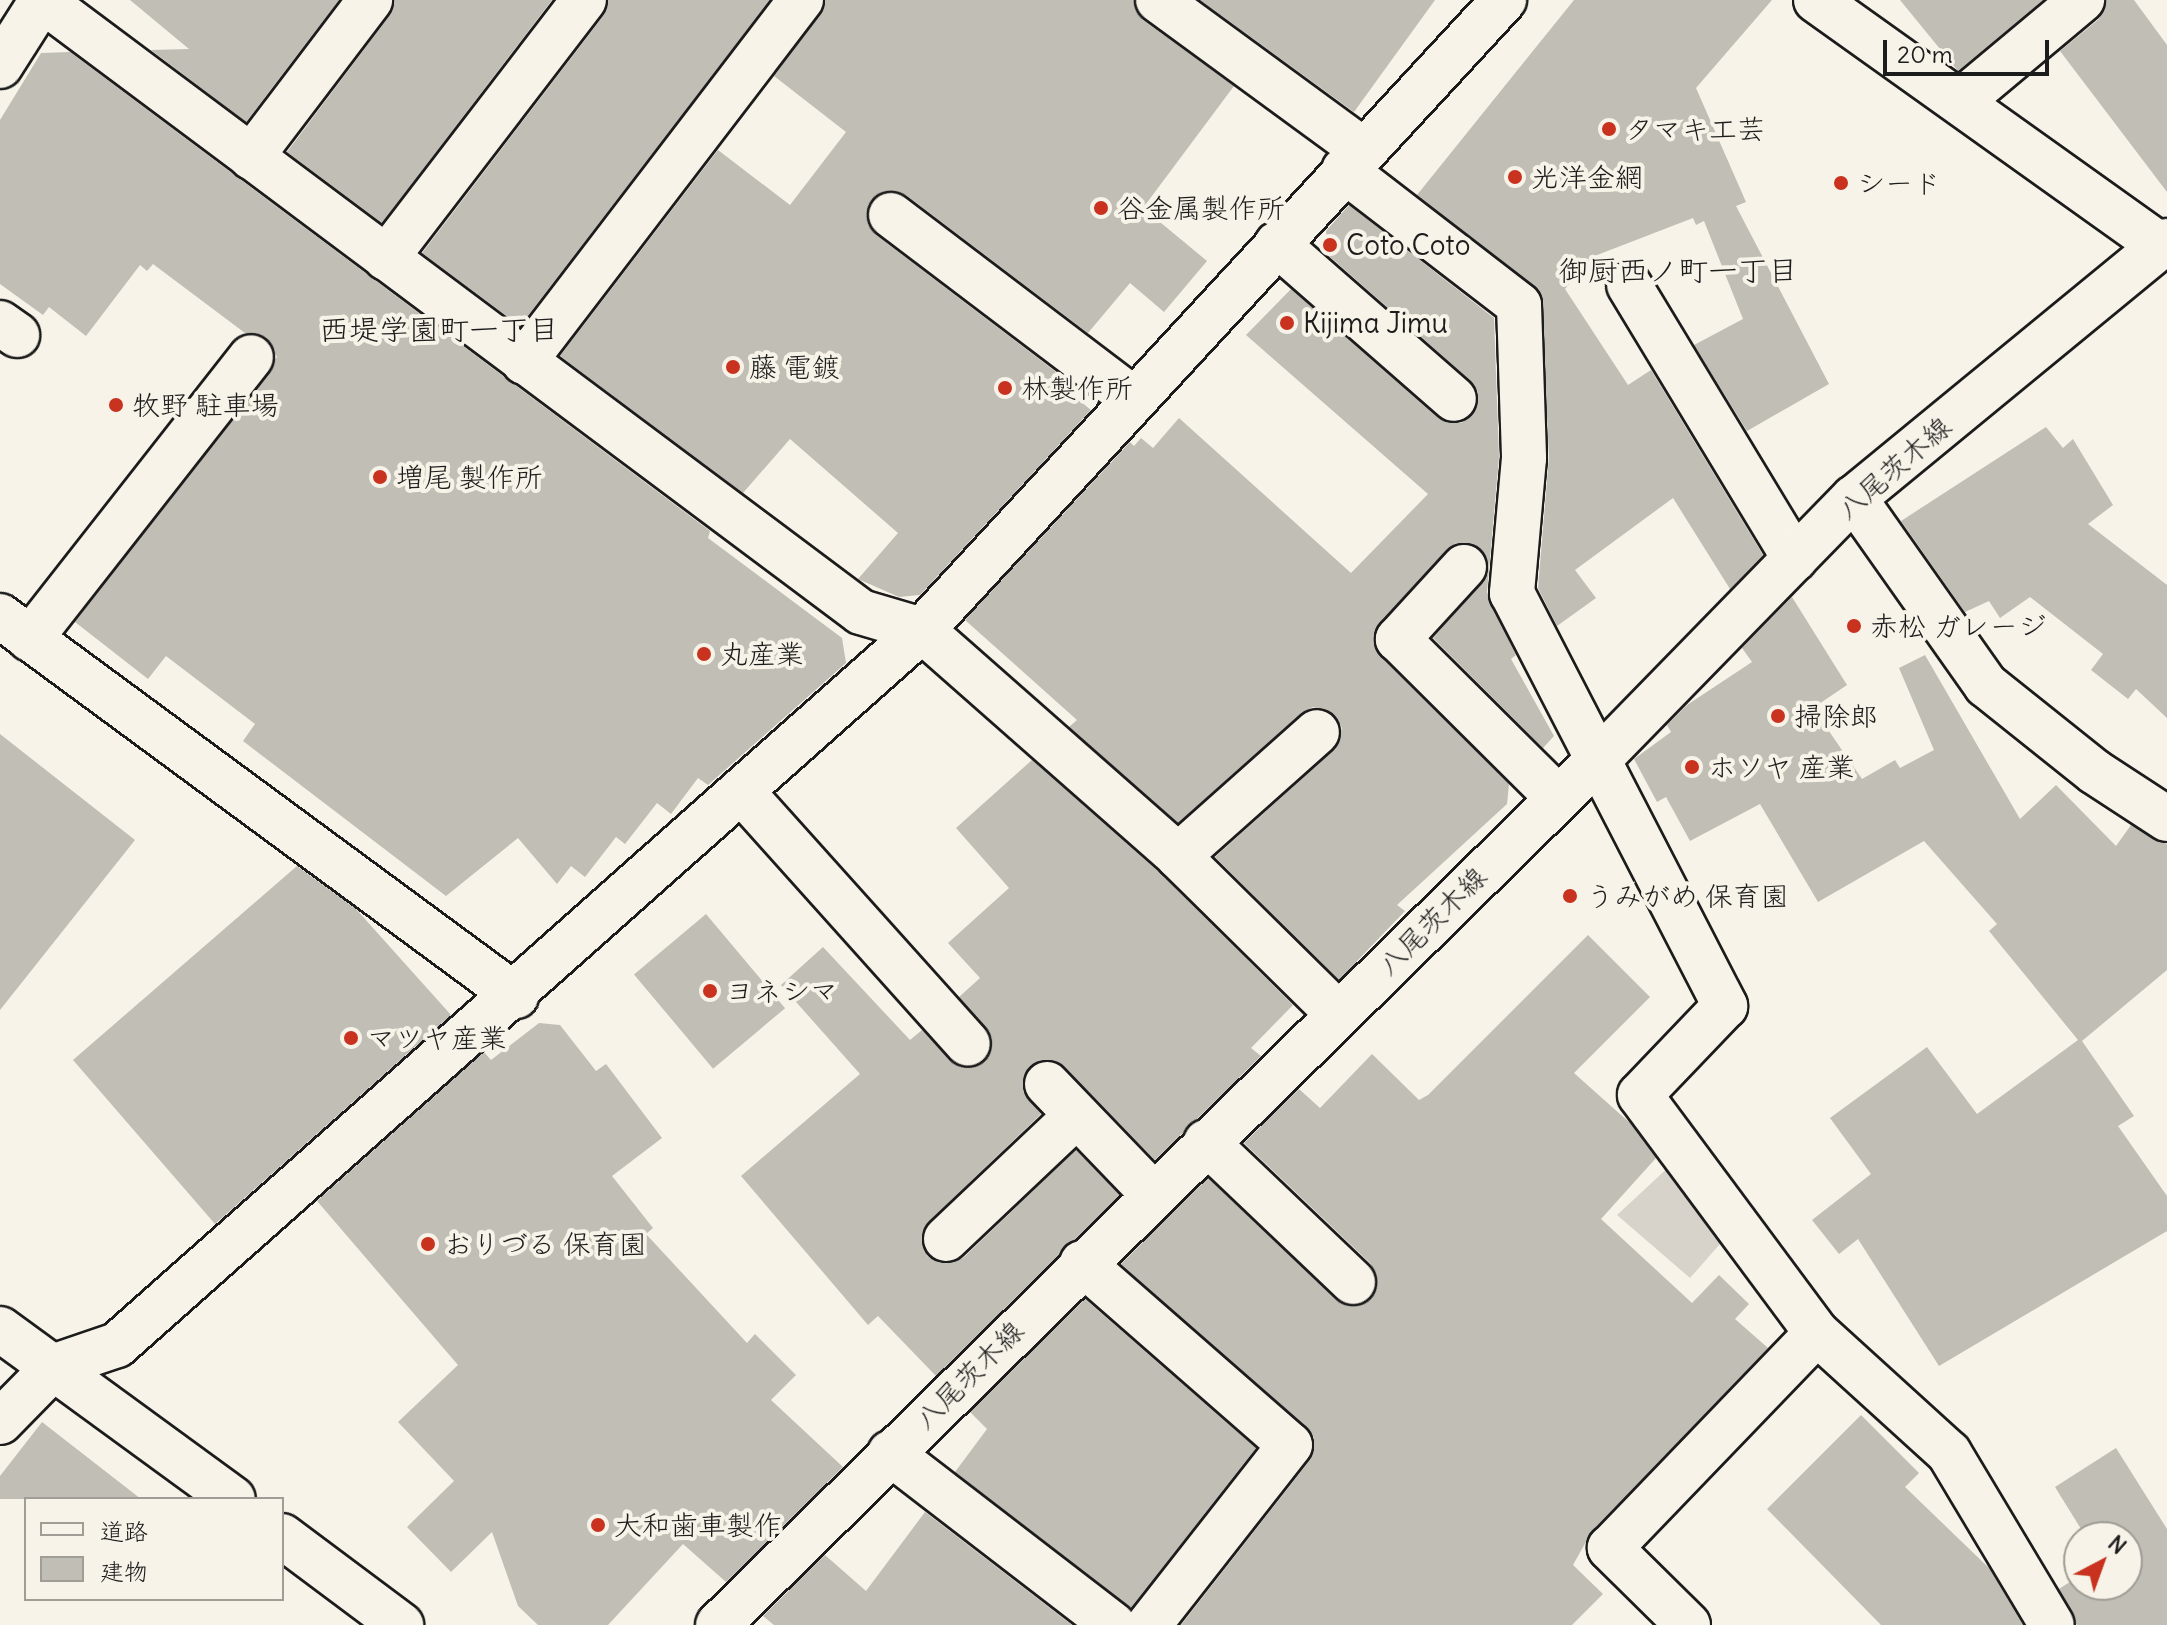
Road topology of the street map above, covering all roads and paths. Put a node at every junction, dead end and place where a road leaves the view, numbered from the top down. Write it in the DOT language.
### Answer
graph roads {
  1 [pos="42,0"];
  2 [pos="370,0"];
  3 [pos="584,0"];
  4 [pos="801,0"];
  5 [pos="1158,0"];
  6 [pos="1504,0"];
  7 [pos="1816,0"];
  8 [pos="2082,0"];
  9 [pos="0,66"];
  10 [pos="1961,101"];
  11 [pos="251,157"];
  12 [pos="1354,160"];
  13 [pos="891,215"];
  14 [pos="1277,244"];
  15 [pos="2164,244"];
  16 [pos="386,258"];
  17 [pos="1629,285"];
  18 [pos="251,357"];
  19 [pos="524,362"];
  20 [pos="1133,399"];
  21 [pos="1454,399"];
  22 [pos="1854,498"];
  23 [pos="1795,559"];
  24 [pos="1464,567"];
  25 [pos="15,628"];
  26 [pos="922,630"];
  27 [pos="1317,732"];
  28 [pos="1595,763"];
  29 [pos="742,792"];
  30 [pos="1557,797"];
  31 [pos="2167,819"];
  32 [pos="1178,856"];
  33 [pos="516,996"];
  34 [pos="1338,1014"];
  35 [pos="968,1044"];
  36 [pos="1047,1084"];
  37 [pos="1077,1115"];
  38 [pos="1206,1142"];
  39 [pos="1153,1194"];
  40 [pos="946,1239"];
  41 [pos="1082,1263"];
  42 [pos="1353,1282"];
  43 [pos="0,1329"];
  44 [pos="1817,1333"];
  45 [pos="55,1366"];
  46 [pos="0,1422"];
  47 [pos="890,1453"];
  48 [pos="230,1497"];
  49 [pos="284,1537"];
  50 [pos="401,1625"];
  51 [pos="718,1625"];
  52 [pos="1113,1625"];
  53 [pos="1149,1625"];
  54 [pos="1688,1625"];
  55 [pos="2052,1625"];
  1 -- 9 [label="street"];
  1 -- 11 [label="street"];
  2 -- 11 [label="street"];
  3 -- 16 [label="street"];
  4 -- 19 [label="street"];
  5 -- 12 [label="street"];
  6 -- 12 [label="street"];
  7 -- 10 [label="street"];
  8 -- 10 [label="street"];
  10 -- 15 [label="street"];
  11 -- 16 [label="street"];
  12 -- 14 [label="street"];
  12 -- 28 [label="street"];
  13 -- 20 [label="street"];
  14 -- 20 [label="street"];
  14 -- 21 [label="street"];
  15 -- 22 [label="street, 八尾茨木線"];
  16 -- 19 [label="street"];
  17 -- 23 [label="street"];
  18 -- 25 [label="street"];
  19 -- 26 [label="street"];
  20 -- 26 [label="street"];
  22 -- 23 [label="street, 八尾茨木線"];
  22 -- 31 [label="street"];
  23 -- 28 [label="street, 八尾茨木線"];
  24 -- 30 [label="street"];
  25 -- 33 [label="street"];
  26 -- 29 [label="street"];
  26 -- 32 [label="street"];
  27 -- 32 [label="street"];
  28 -- 30 [label="street, 八尾茨木線"];
  28 -- 44 [label="street"];
  29 -- 33 [label="street"];
  29 -- 35 [label="street"];
  30 -- 34 [label="street, 八尾茨木線"];
  32 -- 34 [label="street"];
  33 -- 45 [label="street"];
  34 -- 38 [label="street, 八尾茨木線"];
  36 -- 37 [label="street"];
  37 -- 39 [label="street"];
  37 -- 40 [label="street"];
  38 -- 39 [label="street, 八尾茨木線"];
  38 -- 42 [label="street"];
  39 -- 41 [label="street, 八尾茨木線"];
  41 -- 47 [label="street, 八尾茨木線"];
  41 -- 53 [label="street"];
  43 -- 45 [label="street"];
  44 -- 54 [label="street"];
  44 -- 55 [label="street"];
  45 -- 46 [label="street"];
  45 -- 48 [label="street"];
  47 -- 51 [label="street, 八尾茨木線"];
  47 -- 52 [label="street"];
  49 -- 50 [label="street"];
}
